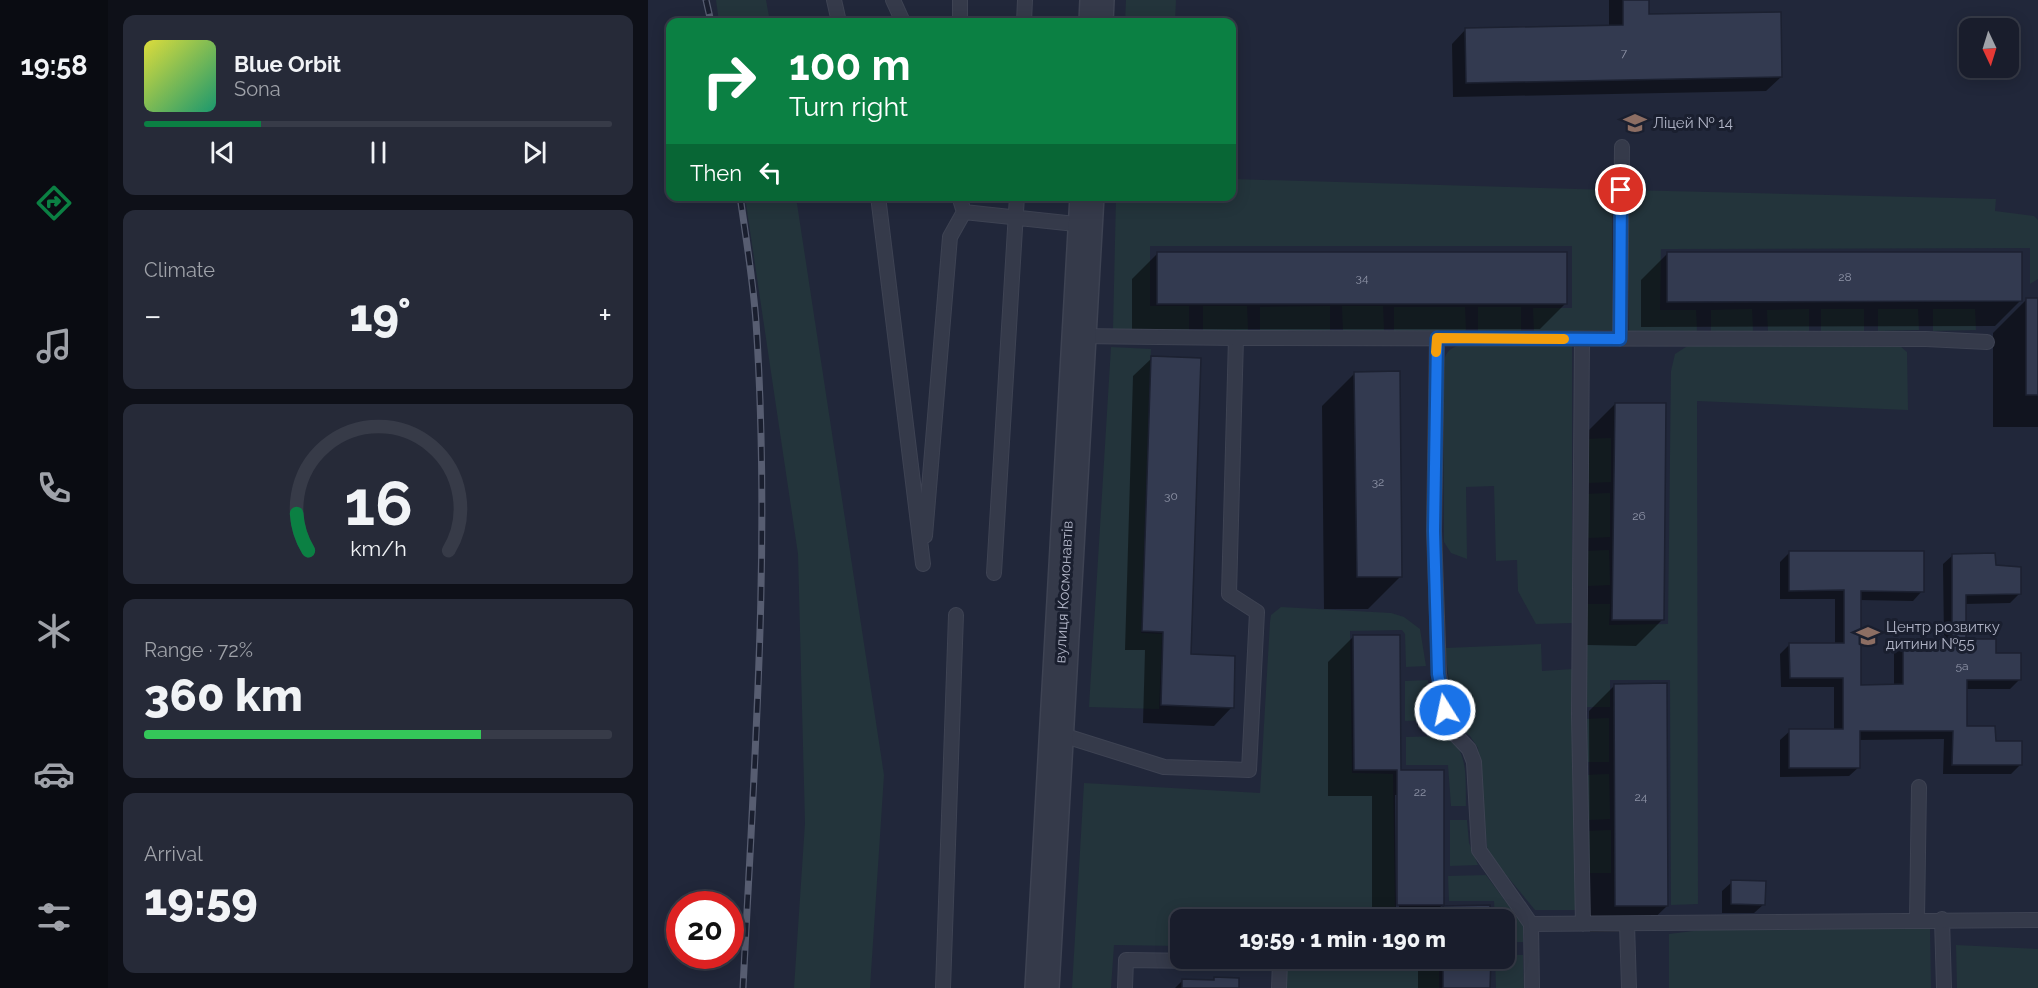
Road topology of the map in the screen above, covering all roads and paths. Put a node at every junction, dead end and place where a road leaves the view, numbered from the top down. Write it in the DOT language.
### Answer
graph roads {
  1 [pos="834,0"];
  2 [pos="893,0"];
  3 [pos="960,0"];
  4 [pos="1025,0"];
  5 [pos="1097,0"];
  6 [pos="838,18"];
  7 [pos="901,18"];
  8 [pos="960,18"];
  9 [pos="1024,18"];
  10 [pos="1096,18"];
  11 [pos="1622,147"];
  12 [pos="879,201"];
  13 [pos="961,201"];
  14 [pos="1017,201"];
  15 [pos="1086,211"];
  16 [pos="963,212"];
  17 [pos="1016,219"];
  18 [pos="1079,336"];
  19 [pos="1236,338"];
  20 [pos="1437,338"];
  21 [pos="1582,339"];
  22 [pos="1620,339"];
  23 [pos="1987,342"];
  24 [pos="994,573"];
  25 [pos="956,615"];
  26 [pos="1056,734"];
  27 [pos="1918,787"];
  28 [pos="1917,919"];
  29 [pos="1942,919"];
  30 [pos="2038,920"];
  31 [pos="1531,924"];
  32 [pos="1583,924"];
  33 [pos="1628,924"];
  34 [pos="943,988"];
  35 [pos="1042,988"];
  36 [pos="1125,988"];
  37 [pos="1279,988"];
  38 [pos="1532,988"];
  39 [pos="1629,988"];
  40 [pos="1944,988"];
  1 -- 6 [label="lane"];
  2 -- 7 [label="lane"];
  3 -- 8 [label="lane"];
  4 -- 9 [label="lane"];
  5 -- 10 [label="street"];
  11 -- 22 [label="lane"];
  12 -- 16 [label="lane"];
  13 -- 16 [label="lane"];
  14 -- 17 [label="lane"];
  15 -- 17 [label="lane"];
  15 -- 18 [label="street, вулиця Космонавтів"];
  16 -- 17 [label="lane"];
  17 -- 24 [label="lane"];
  18 -- 19 [label="lane"];
  18 -- 26 [label="street, вулиця Космонавтів"];
  19 -- 20 [label="lane"];
  19 -- 26 [label="lane"];
  20 -- 21 [label="lane"];
  20 -- 31 [label="lane"];
  21 -- 22 [label="lane"];
  21 -- 32 [label="lane"];
  22 -- 23 [label="lane"];
  25 -- 34 [label="lane"];
  26 -- 35 [label="street, вулиця Космонавтів"];
  27 -- 28 [label="lane"];
  28 -- 29 [label="lane"];
  28 -- 33 [label="lane"];
  29 -- 30 [label="lane"];
  29 -- 40 [label="lane"];
  31 -- 32 [label="lane"];
  31 -- 38 [label="lane"];
  32 -- 33 [label="lane"];
  33 -- 39 [label="lane"];
  36 -- 37 [label="lane"];
}
